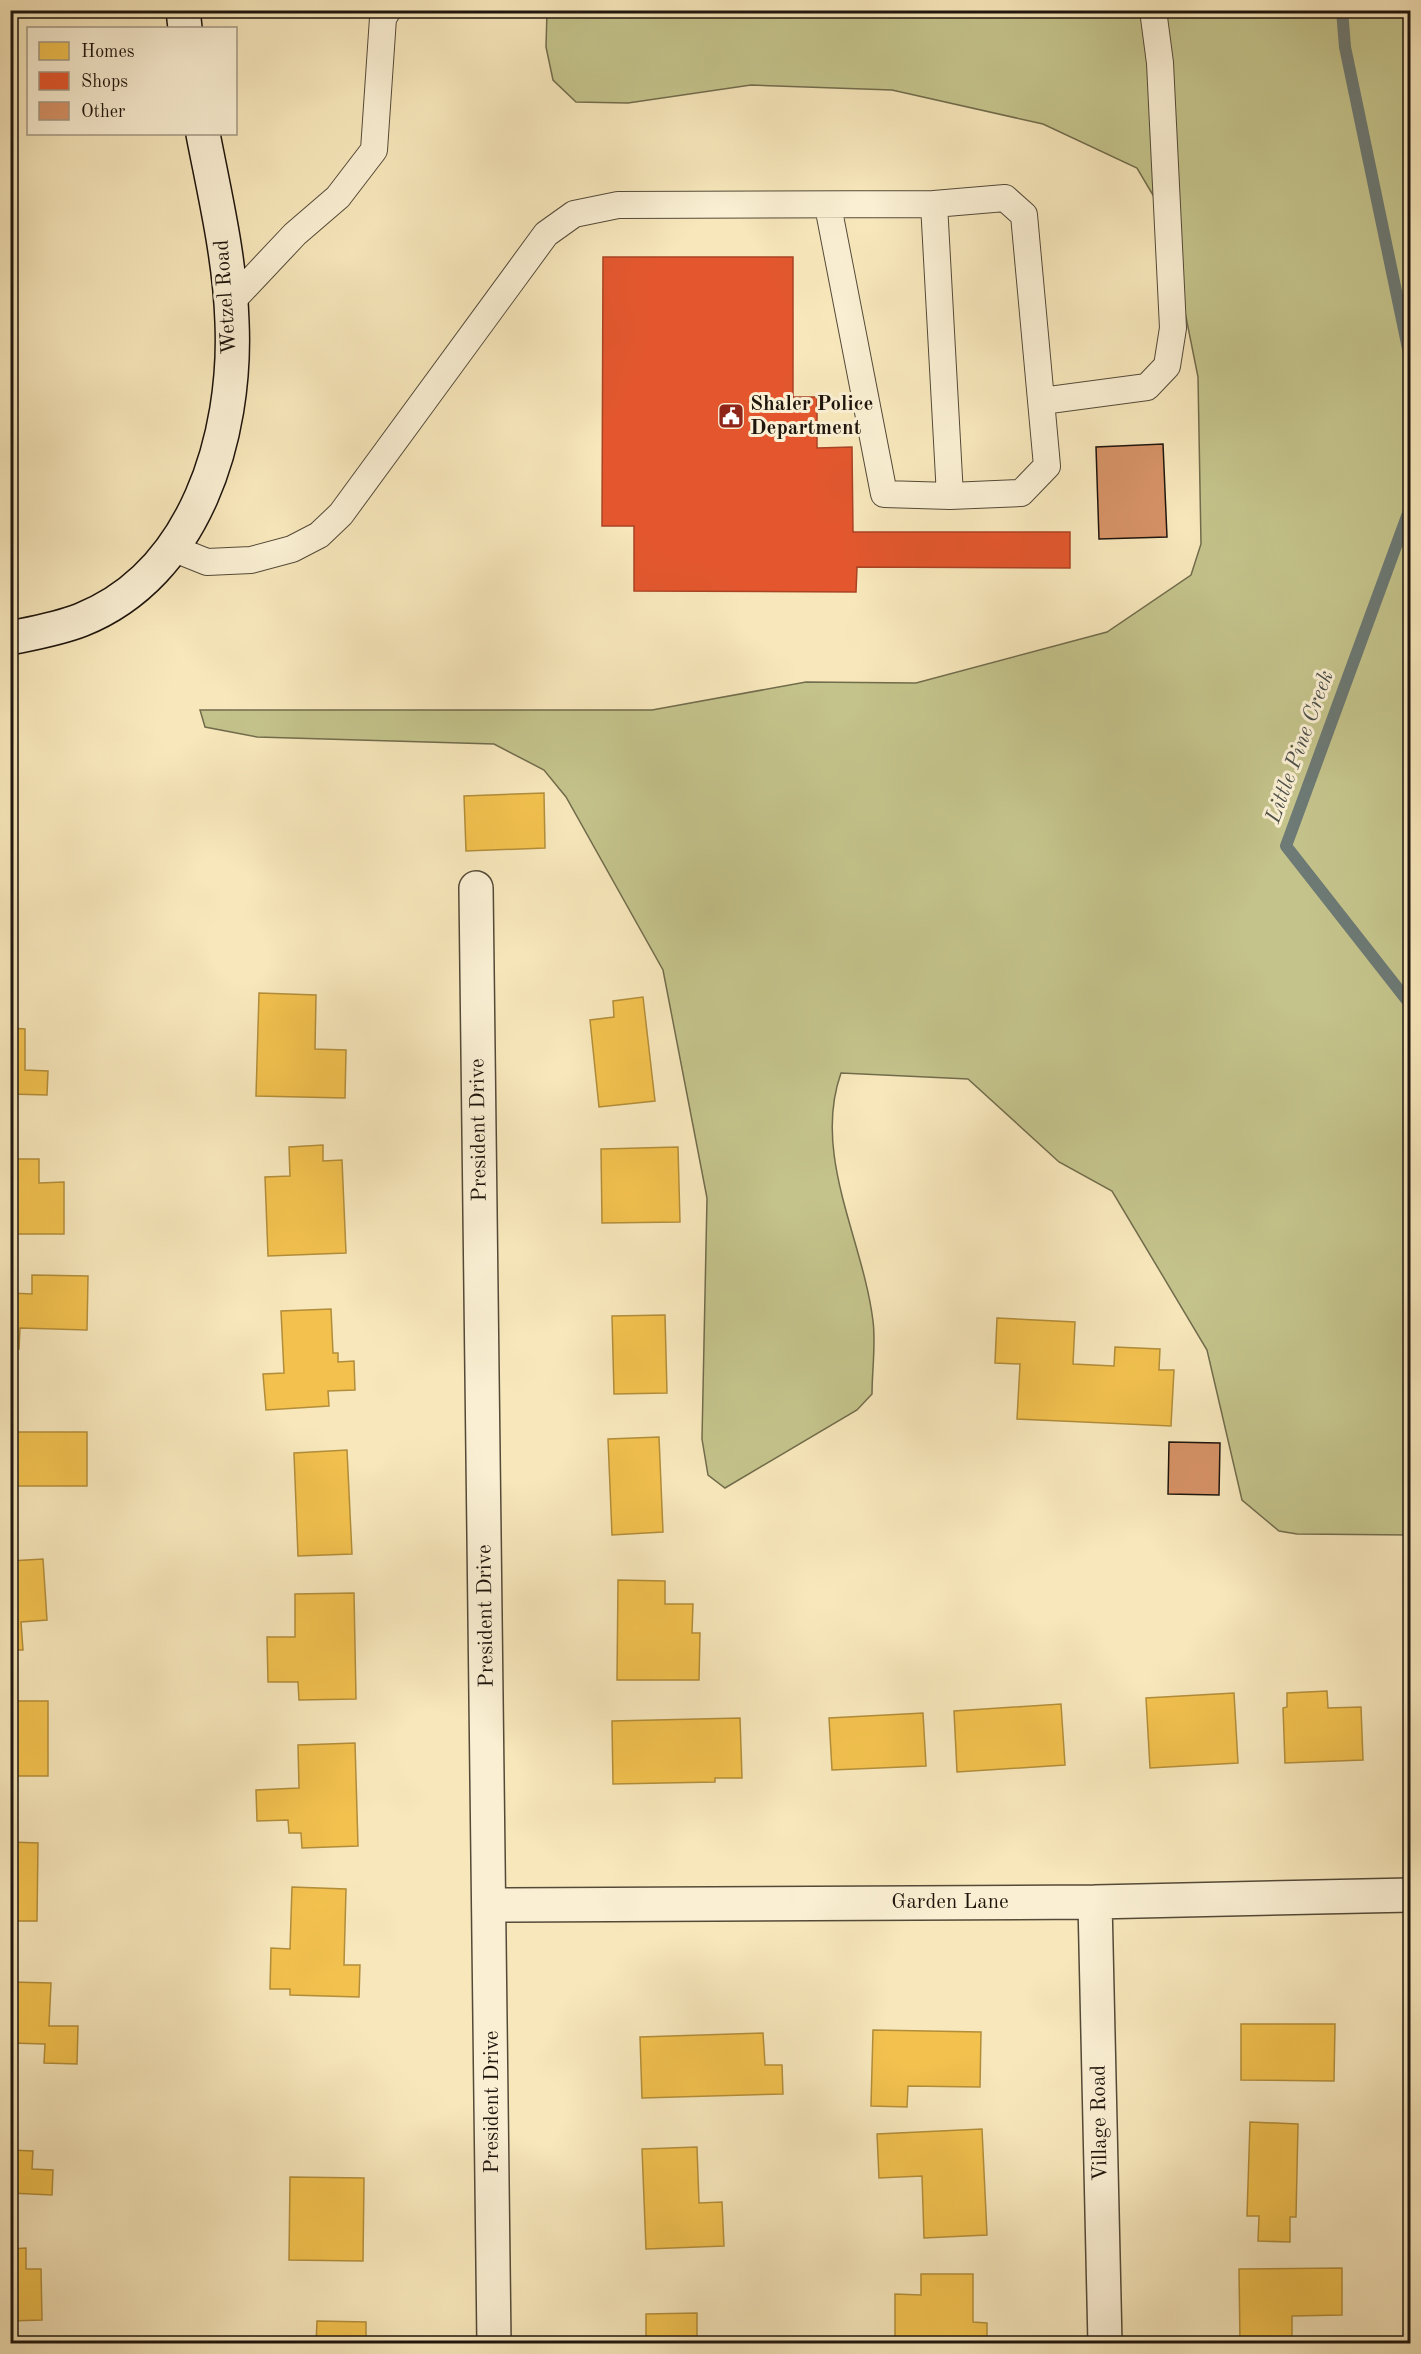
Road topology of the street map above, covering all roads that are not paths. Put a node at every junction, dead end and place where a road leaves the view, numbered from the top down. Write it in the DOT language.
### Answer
graph roads {
  1 [pos="183,10"];
  2 [pos="388,10"];
  3 [pos="1153,10"];
  4 [pos="185,27"];
  5 [pos="203,135"];
  6 [pos="934,204"];
  7 [pos="828,206"];
  8 [pos="230,303"];
  9 [pos="1042,401"];
  10 [pos="950,496"];
  11 [pos="172,548"];
  12 [pos="10,638"];
  13 [pos="476,888"];
  14 [pos="1410,1895"];
  15 [pos="1095,1902"];
  16 [pos="490,1905"];
  17 [pos="494,2343"];
  18 [pos="1105,2343"];
  1 -- 4 [label="street"];
  2 -- 8 [label="lane"];
  3 -- 9 [label="lane"];
  5 -- 8 [label="street, Wetzel Road"];
  6 -- 7 [label="lane"];
  6 -- 9 [label="lane"];
  6 -- 10 [label="lane"];
  7 -- 10 [label="lane"];
  7 -- 11 [label="lane"];
  8 -- 11 [label="street, Wetzel Road"];
  9 -- 10 [label="lane"];
  11 -- 12 [label="street, Wetzel Road"];
  13 -- 16 [label="street, President Drive"];
  14 -- 15 [label="street, Garden Lane"];
  15 -- 16 [label="street, Garden Lane"];
  15 -- 18 [label="street, Village Road"];
  16 -- 17 [label="street, President Drive"];
}
